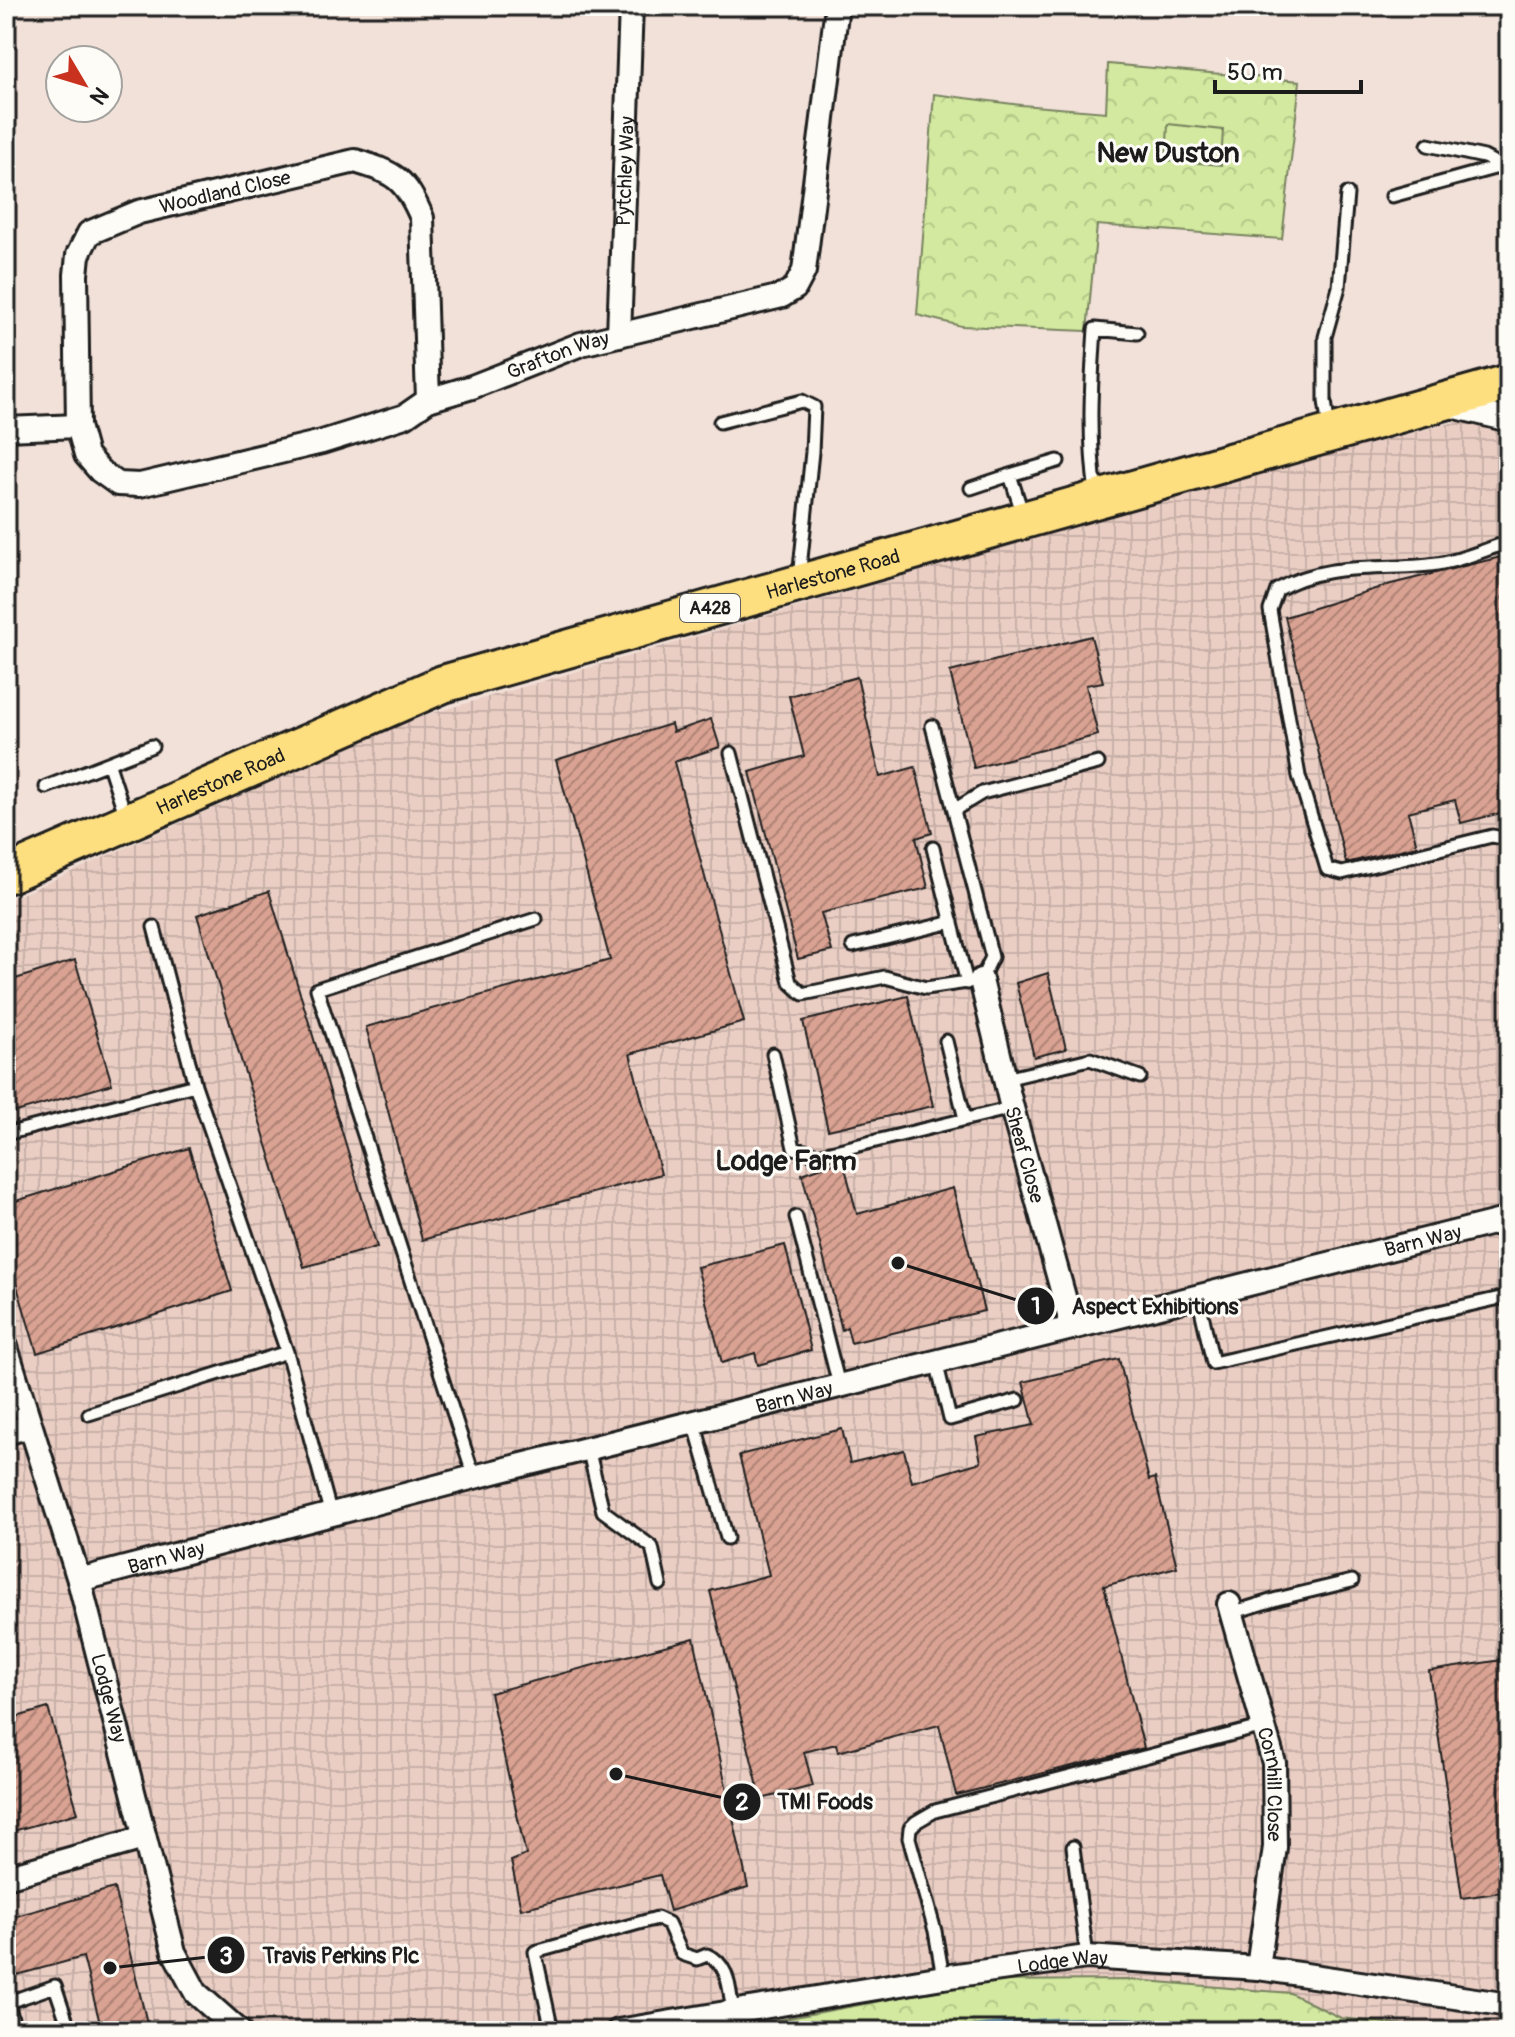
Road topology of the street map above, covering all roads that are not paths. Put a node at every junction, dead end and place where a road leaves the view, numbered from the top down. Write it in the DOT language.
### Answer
graph roads {
  1 [pos="631,6"];
  2 [pos="837,6"];
  3 [pos="1428,145"];
  4 [pos="1505,165"];
  5 [pos="1347,194"];
  6 [pos="1392,196"];
  7 [pos="1137,333"];
  8 [pos="619,335"];
  9 [pos="1509,383"];
  10 [pos="428,400"];
  11 [pos="1437,404"];
  12 [pos="1509,420"];
  13 [pos="720,422"];
  14 [pos="78,426"];
  15 [pos="6,429"];
  16 [pos="1330,433"];
  17 [pos="1058,461"];
  18 [pos="1010,475"];
  19 [pos="971,488"];
  20 [pos="1096,497"];
  21 [pos="1024,518"];
  22 [pos="1509,542"];
  23 [pos="798,583"];
  24 [pos="932,726"];
  25 [pos="152,746"];
  26 [pos="731,753"];
  27 [pos="1098,763"];
  28 [pos="109,765"];
  29 [pos="46,787"];
  30 [pos="954,810"];
  31 [pos="127,821"];
  32 [pos="1509,839"];
  33 [pos="933,848"];
  34 [pos="6,875"];
  35 [pos="536,919"];
  36 [pos="952,922"];
  37 [pos="154,927"];
  38 [pos="853,946"];
  39 [pos="974,982"];
  40 [pos="946,1041"];
  41 [pos="773,1054"];
  42 [pos="1140,1077"];
  43 [pos="1005,1079"];
  44 [pos="195,1085"];
  45 [pos="1012,1108"];
  46 [pos="965,1119"];
  47 [pos="6,1134"];
  48 [pos="796,1217"];
  49 [pos="1509,1221"];
  50 [pos="1198,1296"];
  51 [pos="1509,1296"];
  52 [pos="1072,1326"];
  53 [pos="6,1347"];
  54 [pos="287,1352"];
  55 [pos="936,1361"];
  56 [pos="839,1385"];
  57 [pos="1018,1400"];
  58 [pos="89,1414"];
  59 [pos="694,1422"];
  60 [pos="30,1426"];
  61 [pos="6,1433"];
  62 [pos="588,1448"];
  63 [pos="474,1477"];
  64 [pos="331,1515"];
  65 [pos="727,1538"];
  66 [pos="79,1580"];
  67 [pos="1352,1581"];
  68 [pos="660,1584"];
  69 [pos="1230,1609"];
  70 [pos="1264,1726"];
  71 [pos="144,1838"];
  72 [pos="1073,1847"];
  73 [pos="6,1877"];
  74 [pos="1087,1957"];
  75 [pos="1258,1968"];
  76 [pos="943,1977"];
  77 [pos="7,2002"];
  78 [pos="1509,2005"];
  79 [pos="733,2012"];
  80 [pos="15,2031"];
  81 [pos="70,2031"];
  82 [pos="239,2031"];
  83 [pos="552,2031"];
  84 [pos="618,2031"];
  1 -- 8 [label="street, Pytchley Way"];
  2 -- 8 [label="street, Grafton Way"];
  3 -- 4 [label="lane"];
  4 -- 6 [label="lane"];
  5 -- 16 [label="lane"];
  7 -- 20 [label="lane"];
  8 -- 10 [label="street, Grafton Way"];
  9 -- 11 [label="main road, Harlestone Road / A428"];
  10 -- 14 [label="street, Grafton Way"];
  10 -- 14 [label="street, Woodland Close"];
  11 -- 12 [label="street"];
  11 -- 16 [label="main road, Harlestone Road / A428"];
  13 -- 23 [label="lane"];
  14 -- 15 [label="street"];
  16 -- 20 [label="main road, Harlestone Road / A428"];
  17 -- 18 [label="lane"];
  18 -- 19 [label="lane"];
  18 -- 21 [label="lane"];
  20 -- 21 [label="main road, Harlestone Road / A428"];
  21 -- 23 [label="main road, Harlestone Road / A428"];
  22 -- 32 [label="lane"];
  23 -- 31 [label="main road, Harlestone Road / A428"];
  24 -- 30 [label="lane"];
  25 -- 28 [label="lane"];
  26 -- 39 [label="lane"];
  27 -- 30 [label="lane"];
  28 -- 29 [label="lane"];
  28 -- 31 [label="lane"];
  30 -- 39 [label="lane"];
  31 -- 34 [label="main road, Harlestone Road / A428"];
  33 -- 36 [label="lane"];
  35 -- 63 [label="lane"];
  36 -- 38 [label="lane"];
  36 -- 39 [label="lane"];
  37 -- 44 [label="lane"];
  39 -- 43 [label="street, Sheaf Close"];
  40 -- 46 [label="lane"];
  41 -- 46 [label="lane"];
  42 -- 43 [label="lane"];
  43 -- 45 [label="street, Sheaf Close"];
  44 -- 47 [label="lane"];
  44 -- 54 [label="lane"];
  45 -- 46 [label="lane"];
  45 -- 52 [label="street, Sheaf Close"];
  48 -- 56 [label="lane"];
  49 -- 50 [label="street, Barn Way"];
  50 -- 51 [label="lane"];
  50 -- 52 [label="street, Barn Way"];
  52 -- 55 [label="street, Barn Way"];
  53 -- 60 [label="street, Lodge Way"];
  54 -- 58 [label="lane"];
  54 -- 64 [label="lane"];
  55 -- 56 [label="street, Barn Way"];
  55 -- 57 [label="lane"];
  56 -- 59 [label="street, Barn Way"];
  59 -- 62 [label="street, Barn Way"];
  59 -- 65 [label="lane"];
  60 -- 61 [label="street"];
  60 -- 66 [label="street, Lodge Way"];
  62 -- 63 [label="street, Barn Way"];
  62 -- 68 [label="lane"];
  63 -- 64 [label="street, Barn Way"];
  64 -- 66 [label="street, Barn Way"];
  66 -- 71 [label="street, Lodge Way"];
  67 -- 69 [label="lane"];
  69 -- 70 [label="street, Cornhill Close"];
  70 -- 75 [label="street, Cornhill Close"];
  70 -- 76 [label="lane"];
  71 -- 73 [label="street"];
  71 -- 82 [label="street, Lodge Way"];
  72 -- 74 [label="lane"];
  74 -- 75 [label="street, Lodge Way"];
  74 -- 76 [label="street, Lodge Way"];
  75 -- 78 [label="street, Lodge Way"];
  76 -- 79 [label="street, Lodge Way"];
  77 -- 80 [label="lane"];
  77 -- 81 [label="lane"];
  79 -- 83 [label="lane"];
  79 -- 84 [label="street, Lodge Way"];
}
